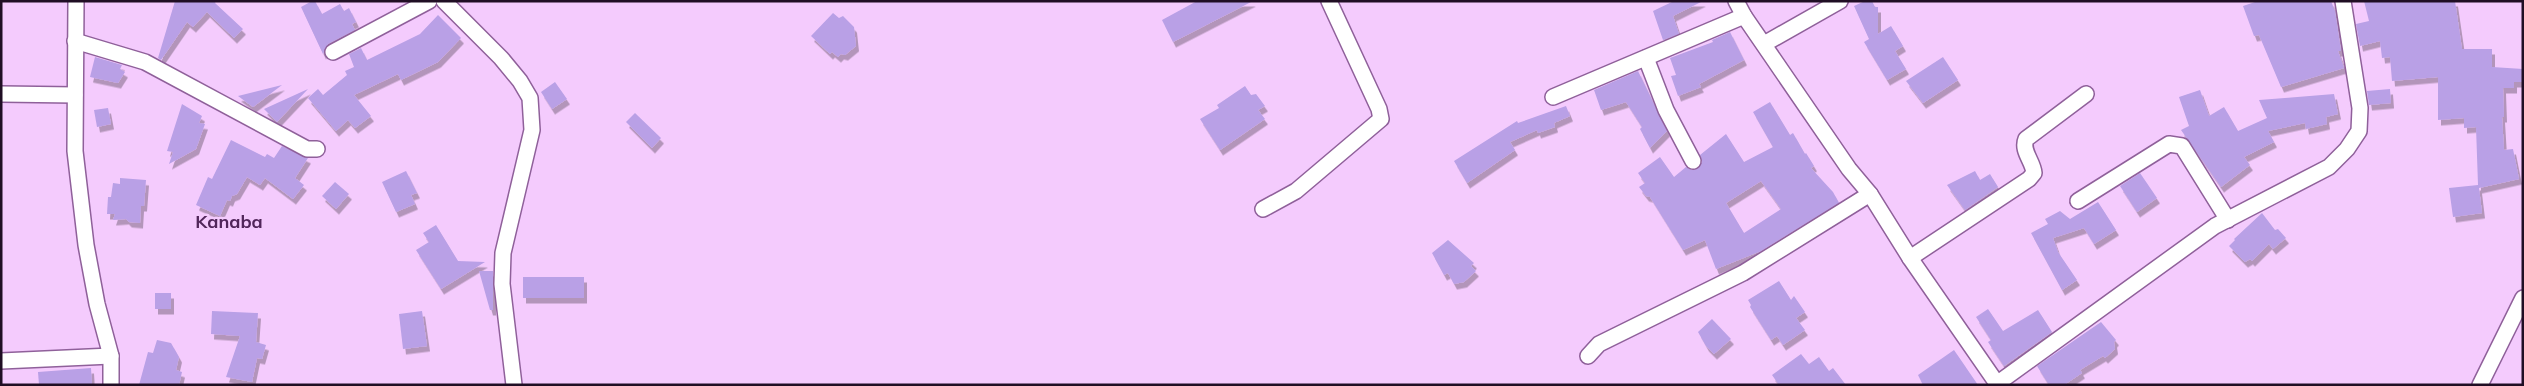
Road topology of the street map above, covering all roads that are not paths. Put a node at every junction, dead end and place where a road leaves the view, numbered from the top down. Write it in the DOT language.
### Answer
graph roads {
  1 [pos="76,1"];
  2 [pos="428,1"];
  3 [pos="444,1"];
  4 [pos="1329,1"];
  5 [pos="1736,1"];
  6 [pos="1840,1"];
  7 [pos="2343,1"];
  8 [pos="1744,16"];
  9 [pos="76,41"];
  10 [pos="1764,44"];
  11 [pos="333,52"];
  12 [pos="1646,58"];
  13 [pos="1,94"];
  14 [pos="2086,94"];
  15 [pos="75,95"];
  16 [pos="1554,96"];
  17 [pos="317,149"];
  18 [pos="1693,161"];
  19 [pos="1870,194"];
  20 [pos="2078,201"];
  21 [pos="1263,209"];
  22 [pos="2228,220"];
  23 [pos="1910,258"];
  24 [pos="2523,298"];
  25 [pos="111,356"];
  26 [pos="1588,356"];
  27 [pos="1,361"];
  28 [pos="1998,384"];
  29 [pos="111,385"];
  30 [pos="514,385"];
  31 [pos="2480,385"];
  1 -- 9 [label="street"];
  2 -- 11 [label="street"];
  3 -- 30 [label="street"];
  4 -- 21 [label="street"];
  5 -- 8 [label="street"];
  6 -- 10 [label="street"];
  7 -- 22 [label="street"];
  8 -- 10 [label="street"];
  8 -- 12 [label="street"];
  9 -- 15 [label="street"];
  9 -- 17 [label="street"];
  10 -- 19 [label="street"];
  12 -- 16 [label="street"];
  12 -- 18 [label="street"];
  13 -- 15 [label="street"];
  14 -- 23 [label="street"];
  15 -- 25 [label="street"];
  19 -- 23 [label="street"];
  19 -- 26 [label="street"];
  20 -- 22 [label="street"];
  22 -- 28 [label="street"];
  23 -- 28 [label="street"];
  24 -- 31 [label="street"];
  25 -- 27 [label="street"];
  25 -- 29 [label="street"];
}
